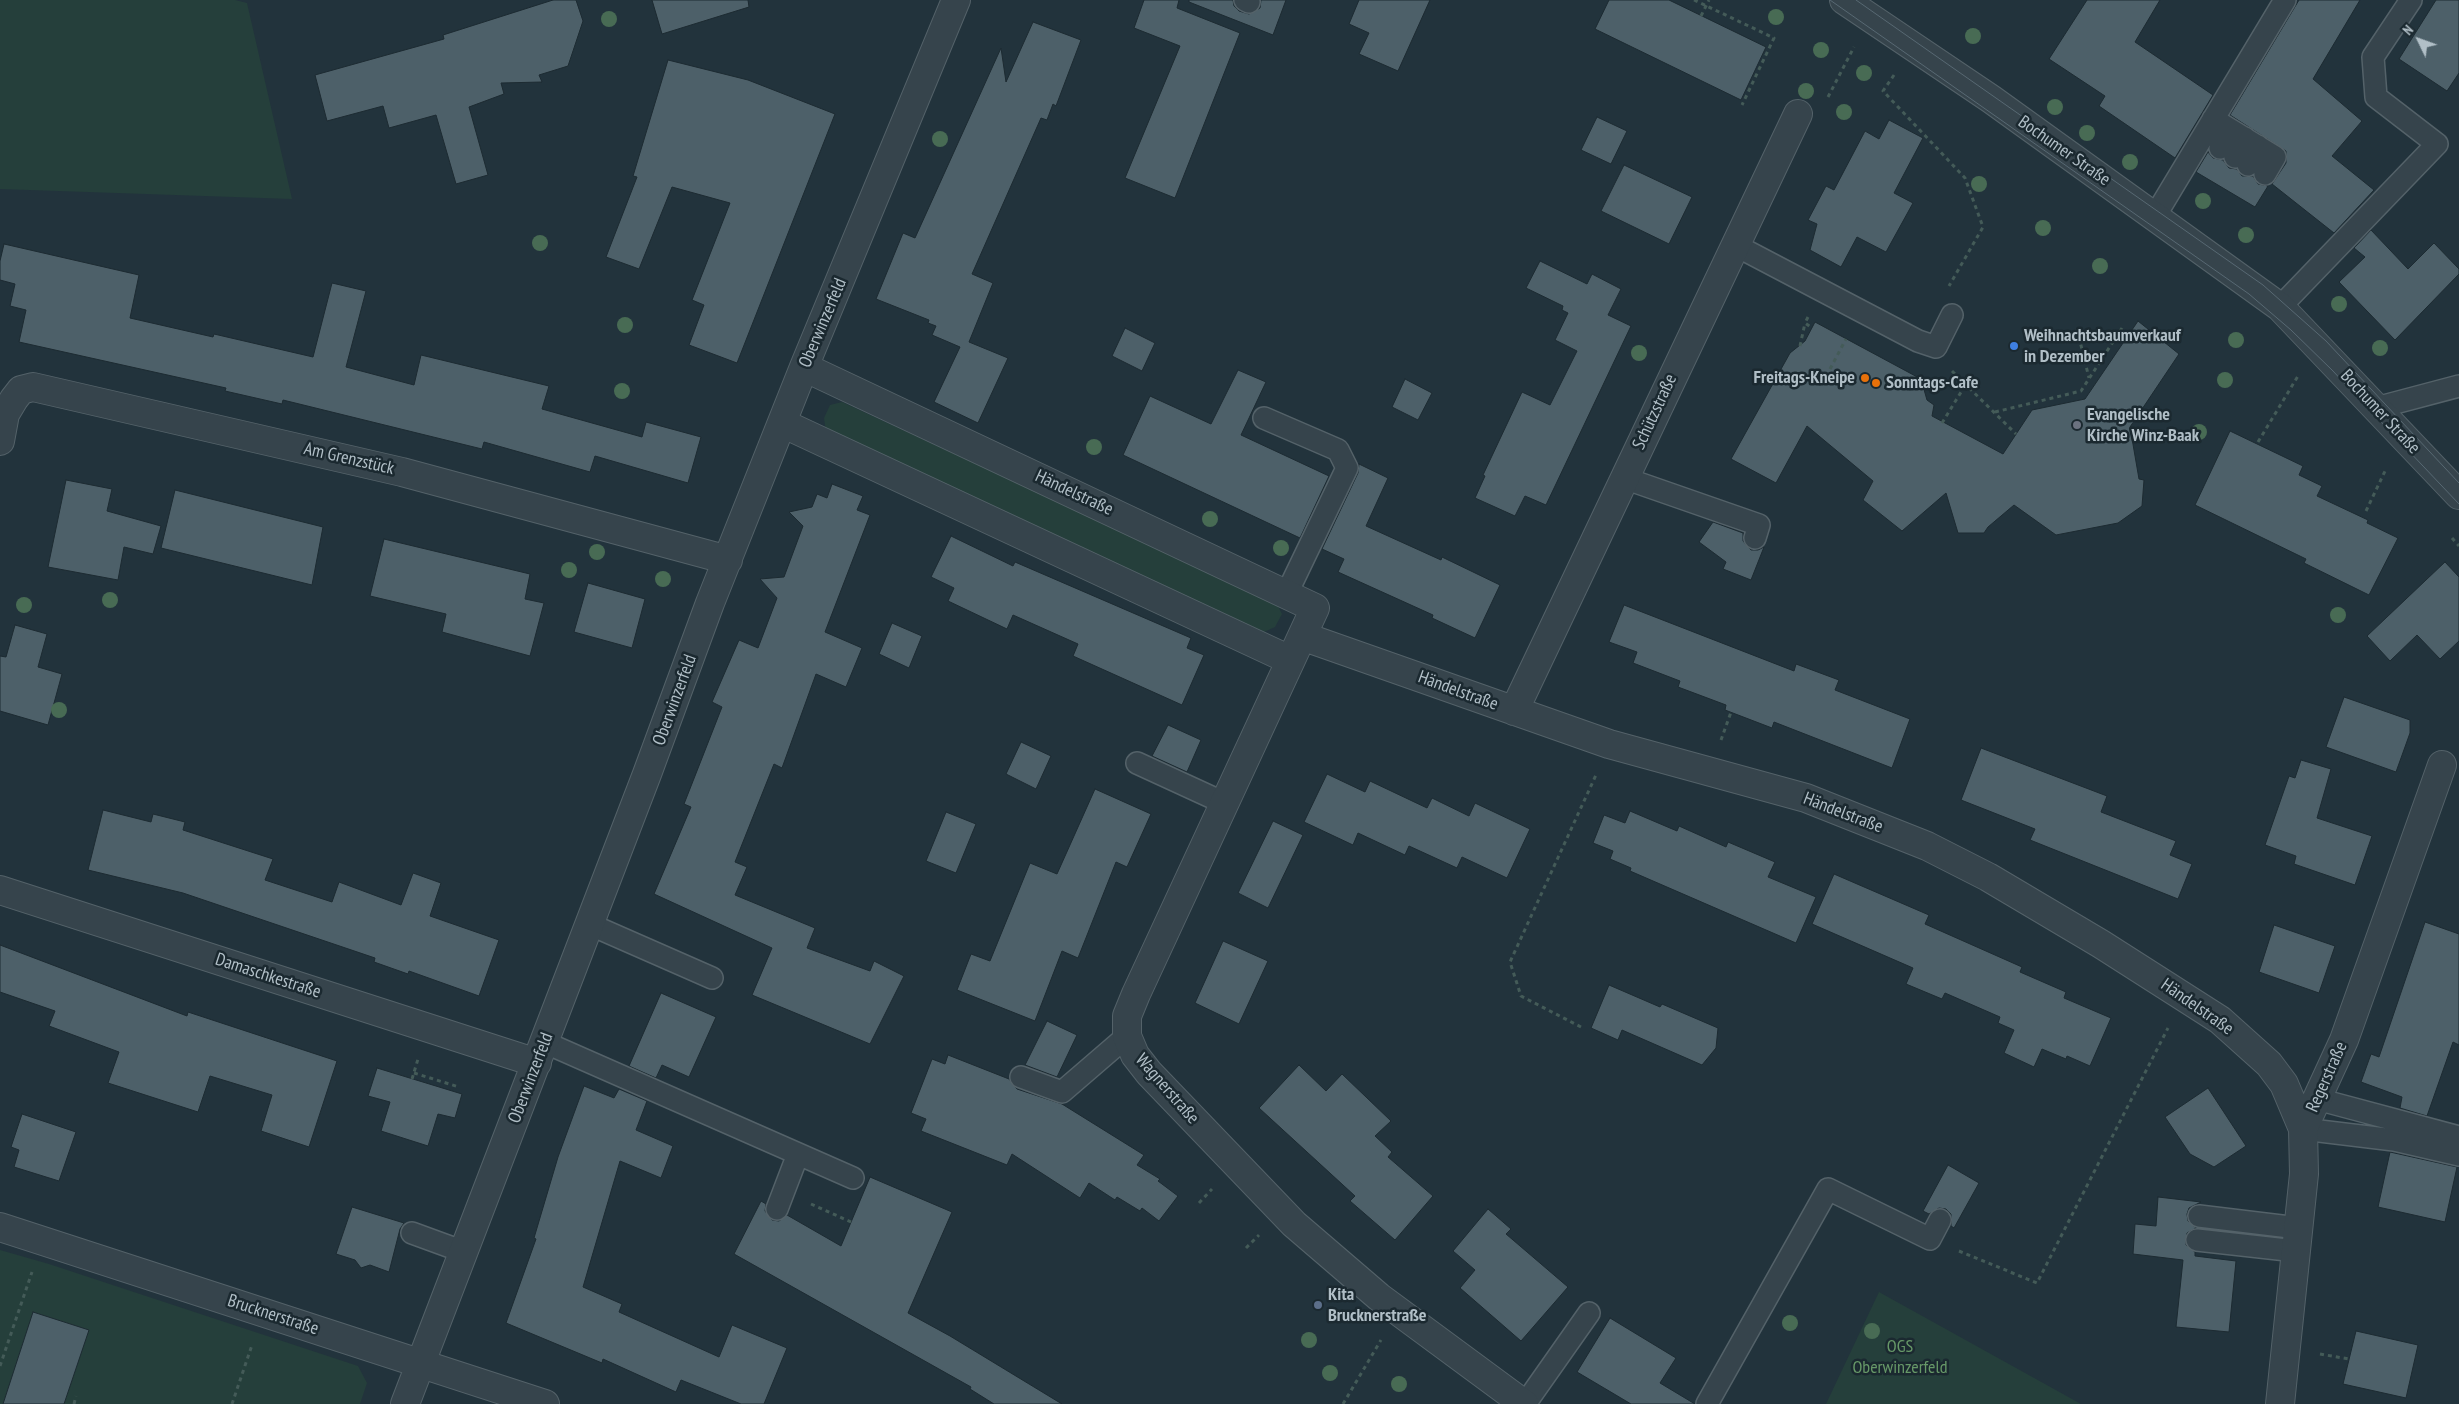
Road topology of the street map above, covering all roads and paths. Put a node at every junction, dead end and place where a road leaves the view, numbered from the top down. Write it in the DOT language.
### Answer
graph roads {
  1 [pos="956,0"];
  2 [pos="1694,0"];
  3 [pos="1709,0"];
  4 [pos="1844,0"];
  5 [pos="2285,0"];
  6 [pos="2411,0"];
  7 [pos="1706,6"];
  8 [pos="1701,16"];
  9 [pos="1848,60"];
  10 [pos="1895,73"];
  11 [pos="1825,103"];
  12 [pos="1742,104"];
  13 [pos="1798,114"];
  14 [pos="2155,216"];
  15 [pos="1735,244"];
  16 [pos="1945,292"];
  17 [pos="2280,307"];
  18 [pos="1952,315"];
  19 [pos="1805,323"];
  20 [pos="2122,328"];
  21 [pos="2077,329"];
  22 [pos="1918,341"];
  23 [pos="2317,345"];
  24 [pos="1800,346"];
  25 [pos="804,367"];
  26 [pos="2090,378"];
  27 [pos="1966,384"];
  28 [pos="2459,385"];
  29 [pos="2376,408"];
  30 [pos="1994,412"];
  31 [pos="1264,418"];
  32 [pos="782,423"];
  33 [pos="1942,423"];
  34 [pos="2016,434"];
  35 [pos="0,441"];
  36 [pos="2258,442"];
  37 [pos="2388,466"];
  38 [pos="1624,478"];
  39 [pos="2459,495"];
  40 [pos="2366,511"];
  41 [pos="1755,538"];
  42 [pos="2452,538"];
  43 [pos="2459,546"];
  44 [pos="728,560"];
  45 [pos="1287,593"];
  46 [pos="1302,636"];
  47 [pos="1290,660"];
  48 [pos="1514,711"];
  49 [pos="1610,744"];
  50 [pos="1136,763"];
  51 [pos="2442,765"];
  52 [pos="1224,802"];
  53 [pos="0,890"];
  54 [pos="589,924"];
  55 [pos="712,978"];
  56 [pos="2184,996"];
  57 [pos="1581,1027"];
  58 [pos="1127,1036"];
  59 [pos="540,1052"];
  60 [pos="418,1057"];
  61 [pos="414,1073"];
  62 [pos="1021,1077"];
  63 [pos="412,1078"];
  64 [pos="459,1087"];
  65 [pos="2317,1099"];
  66 [pos="2303,1129"];
  67 [pos="2459,1137"];
  68 [pos="798,1154"];
  69 [pos="2459,1156"];
  70 [pos="853,1178"];
  71 [pos="1207,1195"];
  72 [pos="780,1200"];
  73 [pos="1198,1203"];
  74 [pos="2199,1216"];
  75 [pos="1940,1220"];
  76 [pos="851,1222"];
  77 [pos="0,1227"];
  78 [pos="412,1233"];
  79 [pos="1930,1239"];
  80 [pos="2197,1240"];
  81 [pos="2297,1240"];
  82 [pos="464,1252"];
  83 [pos="23,1300"];
  84 [pos="1589,1313"];
  85 [pos="1382,1339"];
  86 [pos="249,1354"];
  87 [pos="421,1364"];
  88 [pos="0,1366"];
  89 [pos="1711,1390"];
  90 [pos="76,1396"];
  91 [pos="74,1404"];
  92 [pos="232,1404"];
  93 [pos="405,1404"];
  94 [pos="545,1404"];
  95 [pos="1343,1404"];
  96 [pos="1525,1404"];
  97 [pos="2280,1404"];
  1 -- 25 [label="street, Oberwinzerfeld"];
  2 -- 7 [label="path"];
  3 -- 7 [label="path"];
  4 -- 14 [label="street, Bochumer Straße"];
  5 -- 14 [label="lane"];
  6 -- 17 [label="lane"];
  7 -- 8 [label="path"];
  7 -- 12 [label="path"];
  9 -- 11 [label="path"];
  10 -- 16 [label="path"];
  13 -- 15 [label="street, Schützstraße"];
  14 -- 17 [label="street, Bochumer Straße"];
  15 -- 22 [label="lane"];
  15 -- 38 [label="street, Schützstraße"];
  17 -- 23 [label="street, Bochumer Straße"];
  18 -- 22 [label="lane"];
  19 -- 24 [label="path"];
  20 -- 26 [label="path"];
  21 -- 26 [label="path"];
  22 -- 27 [label="path"];
  23 -- 29 [label="street, Bochumer Straße"];
  23 -- 36 [label="path"];
  25 -- 32 [label="street, Oberwinzerfeld"];
  25 -- 45 [label="street, Händelstraße"];
  26 -- 30 [label="path"];
  27 -- 30 [label="path"];
  27 -- 33 [label="path"];
  28 -- 29 [label="lane"];
  29 -- 39 [label="street, Bochumer Straße"];
  30 -- 34 [label="path"];
  31 -- 45 [label="lane"];
  32 -- 44 [label="street, Oberwinzerfeld"];
  32 -- 47 [label="street"];
  35 -- 44 [label="street, Am Grenzstück"];
  37 -- 40 [label="path"];
  38 -- 41 [label="lane"];
  38 -- 48 [label="street, Schützstraße"];
  42 -- 43 [label="path"];
  44 -- 54 [label="street, Oberwinzerfeld"];
  45 -- 46 [label="street, Händelstraße"];
  46 -- 47 [label="street, Händelstraße"];
  46 -- 48 [label="street, Händelstraße"];
  47 -- 52 [label="street, Wagnerstraße"];
  48 -- 49 [label="street, Händelstraße"];
  49 -- 56 [label="street, Händelstraße"];
  49 -- 57 [label="path"];
  50 -- 52 [label="lane"];
  51 -- 65 [label="street, Regerstraße"];
  52 -- 58 [label="street, Wagnerstraße"];
  53 -- 59 [label="street, Damaschkestraße"];
  54 -- 55 [label="lane"];
  54 -- 59 [label="street, Oberwinzerfeld"];
  56 -- 66 [label="street, Händelstraße"];
  56 -- 79 [label="path"];
  58 -- 62 [label="lane"];
  58 -- 96 [label="street, Wagnerstraße"];
  59 -- 68 [label="lane"];
  59 -- 82 [label="street, Oberwinzerfeld"];
  60 -- 61 [label="path"];
  61 -- 63 [label="path"];
  61 -- 64 [label="path"];
  65 -- 66 [label="street, Regerstraße"];
  65 -- 67 [label="lane"];
  66 -- 69 [label="lane"];
  66 -- 81 [label="street, Regerstraße"];
  68 -- 70 [label="lane"];
  68 -- 72 [label="lane"];
  71 -- 73 [label="path"];
  72 -- 76 [label="path"];
  74 -- 81 [label="lane"];
  75 -- 79 [label="lane"];
  77 -- 87 [label="street, Brucknerstraße"];
  78 -- 82 [label="lane"];
  79 -- 89 [label="lane"];
  80 -- 81 [label="lane"];
  81 -- 97 [label="street, Regerstraße"];
  82 -- 87 [label="street, Oberwinzerfeld"];
  83 -- 88 [label="path"];
  84 -- 96 [label="lane"];
  85 -- 95 [label="path"];
  86 -- 92 [label="path"];
  87 -- 93 [label="street, Oberwinzerfeld"];
  87 -- 94 [label="street, Brucknerstraße"];
  90 -- 91 [label="path"];
}
